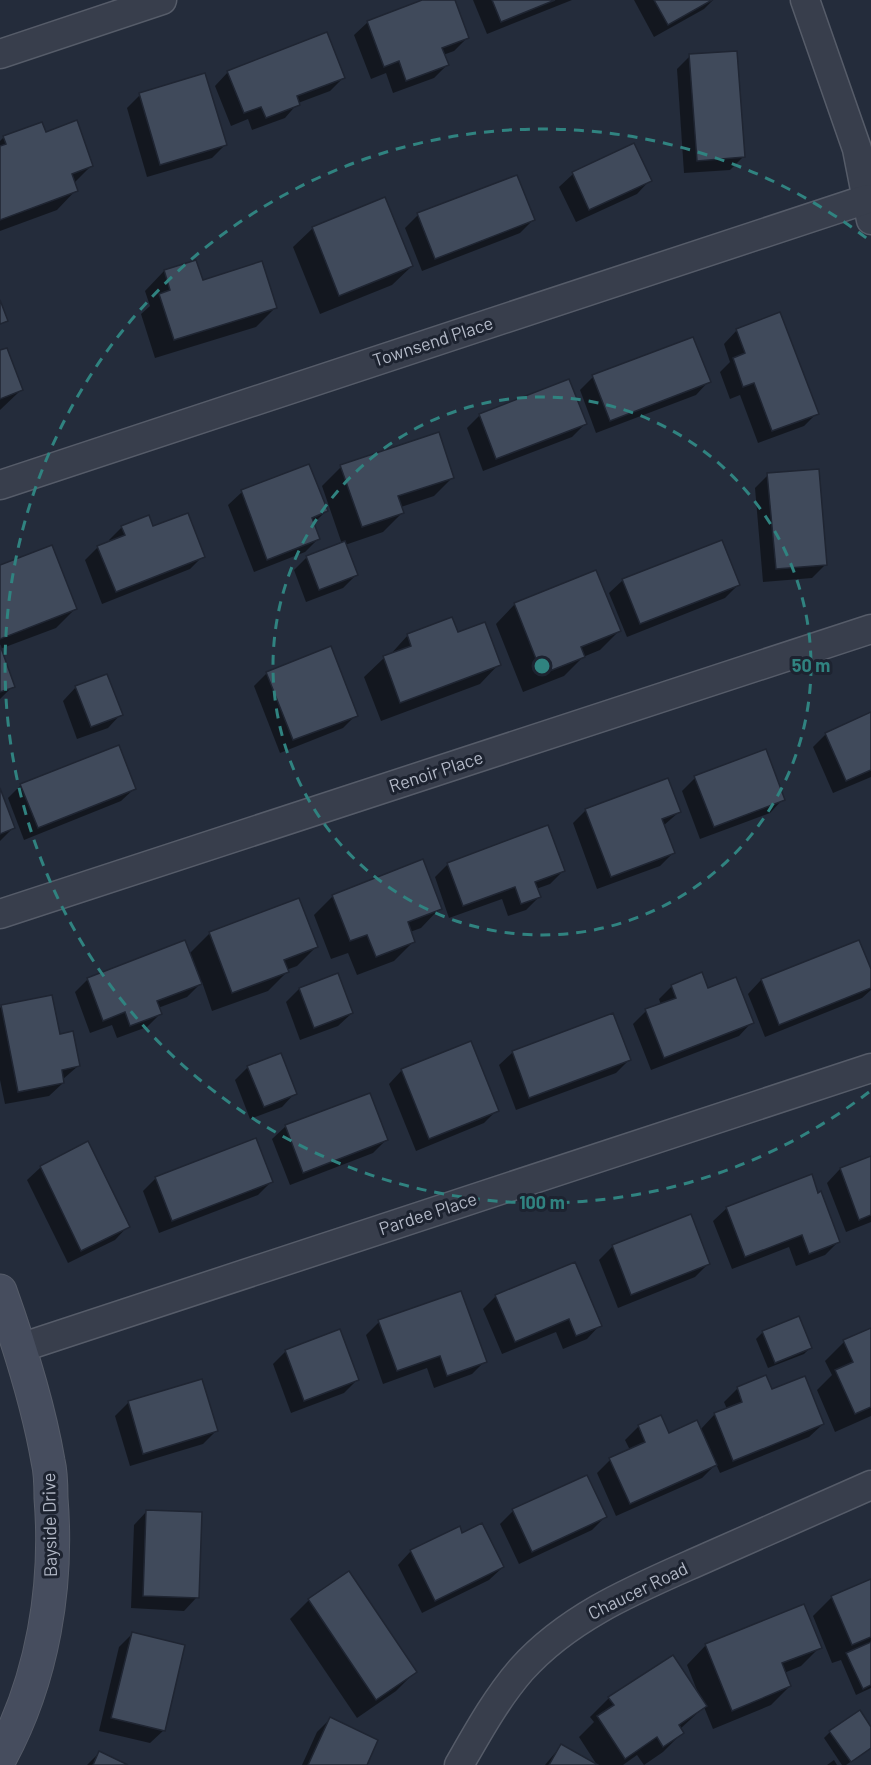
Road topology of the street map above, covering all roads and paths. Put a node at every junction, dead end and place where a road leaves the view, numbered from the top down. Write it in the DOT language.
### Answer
graph roads {
  1 [pos="162,0"];
  2 [pos="805,0"];
  3 [pos="0,54"];
  4 [pos="869,209"];
  5 [pos="0,485"];
  6 [pos="871,630"];
  7 [pos="0,914"];
  8 [pos="871,1068"];
  9 [pos="0,1291"];
  10 [pos="20,1348"];
  11 [pos="871,1485"];
  12 [pos="0,1758"];
  13 [pos="459,1765"];
  1 -- 3 [label="street"];
  2 -- 4 [label="street"];
  4 -- 5 [label="street, Townsend Place"];
  6 -- 7 [label="street, Renoir Place"];
  8 -- 10 [label="street, Pardee Place"];
  9 -- 10 [label="street, Bayside Drive"];
  10 -- 12 [label="street, Bayside Drive"];
  11 -- 13 [label="street, Chaucer Road"];
}
